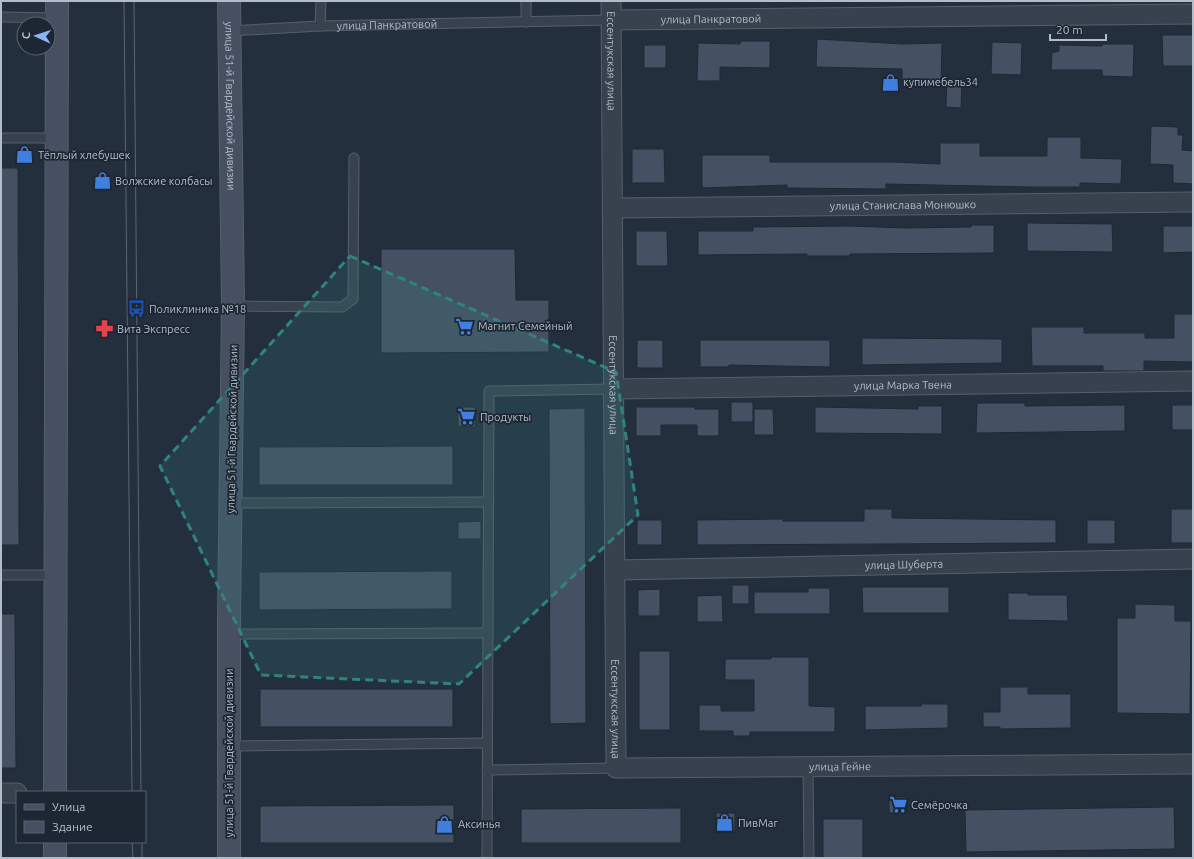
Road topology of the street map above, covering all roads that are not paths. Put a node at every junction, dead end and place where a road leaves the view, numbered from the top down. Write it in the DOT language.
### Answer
graph roads {
  1 [pos="229,1"];
  2 [pos="321,1"];
  3 [pos="526,1"];
  4 [pos="611,1"];
  5 [pos="57,9"];
  6 [pos="1193,14"];
  7 [pos="1,17"];
  8 [pos="611,20"];
  9 [pos="526,22"];
  10 [pos="320,26"];
  11 [pos="229,31"];
  12 [pos="1,138"];
  13 [pos="57,138"];
  14 [pos="354,158"];
  15 [pos="1193,202"];
  16 [pos="612,208"];
  17 [pos="234,306"];
  18 [pos="1193,381"];
  19 [pos="614,389"];
  20 [pos="489,502"];
  21 [pos="231,503"];
  22 [pos="1193,559"];
  23 [pos="615,570"];
  24 [pos="1,575"];
  25 [pos="56,575"];
  26 [pos="488,633"];
  27 [pos="229,634"];
  28 [pos="487,743"];
  29 [pos="229,746"];
  30 [pos="1193,764"];
  31 [pos="808,766"];
  32 [pos="616,768"];
  33 [pos="487,770"];
  34 [pos="55,791"];
  35 [pos="1,793"];
  36 [pos="16,793"];
  37 [pos="55,843"];
  38 [pos="55,858"];
  39 [pos="229,858"];
  40 [pos="487,858"];
  41 [pos="809,858"];
  1 -- 11 [label="main road, улица 51-й Гвардейской дивизии"];
  2 -- 10 [label="lane"];
  3 -- 9 [label="lane"];
  4 -- 8 [label="street, Ессентукская улица"];
  5 -- 7 [label="lane"];
  5 -- 13 [label="main road"];
  6 -- 8 [label="street, улица Панкратовой"];
  8 -- 9 [label="lane, улица Панкратовой"];
  8 -- 16 [label="street, Ессентукская улица"];
  9 -- 10 [label="lane, улица Панкратовой"];
  10 -- 11 [label="lane, улица Панкратовой"];
  11 -- 17 [label="main road, улица 51-й Гвардейской дивизии"];
  12 -- 13 [label="lane"];
  13 -- 25 [label="main road"];
  14 -- 17 [label="lane"];
  15 -- 16 [label="street, улица Станислава Монюшко"];
  16 -- 19 [label="street, Ессентукская улица"];
  17 -- 21 [label="main road, улица 51-й Гвардейской дивизии"];
  18 -- 19 [label="street, улица Марка Твена"];
  19 -- 20 [label="lane"];
  19 -- 23 [label="street, Ессентукская улица"];
  20 -- 21 [label="lane"];
  20 -- 26 [label="lane"];
  21 -- 27 [label="main road, улица 51-й Гвардейской дивизии"];
  22 -- 23 [label="street, улица Шуберта"];
  23 -- 32 [label="street, Ессентукская улица"];
  24 -- 25 [label="lane"];
  25 -- 34 [label="main road"];
  26 -- 27 [label="lane"];
  26 -- 28 [label="lane"];
  27 -- 29 [label="main road, улица 51-й Гвардейской дивизии"];
  28 -- 29 [label="lane"];
  28 -- 33 [label="lane"];
  29 -- 39 [label="main road, улица 51-й Гвардейской дивизии"];
  30 -- 31 [label="street, улица Гейне"];
  31 -- 32 [label="street, улица Гейне"];
  31 -- 41 [label="lane"];
  32 -- 33 [label="lane, улица Гейне"];
  33 -- 40 [label="lane"];
  35 -- 36 [label="street"];
  37 -- 38 [label="main road"];
}
